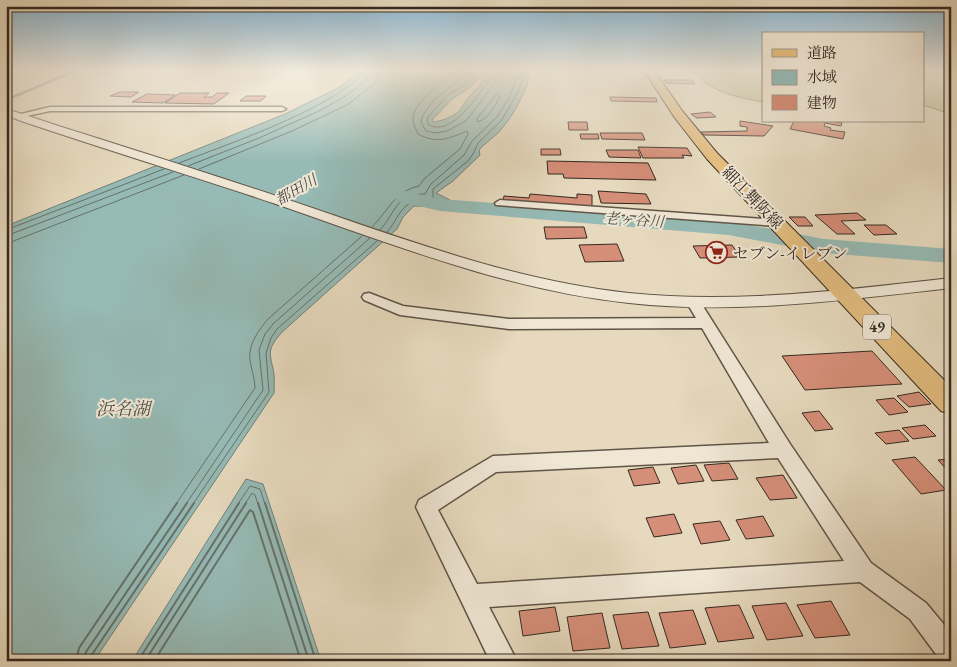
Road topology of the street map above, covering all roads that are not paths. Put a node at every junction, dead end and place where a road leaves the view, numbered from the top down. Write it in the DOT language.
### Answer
graph roads {
  1 [pos="669,100"];
  2 [pos="282,109"];
  3 [pos="12,114"];
  4 [pos="500,203"];
  5 [pos="781,227"];
  6 [pos="951,284"];
  7 [pos="846,295"];
  8 [pos="368,297"];
  9 [pos="694,303"];
  10 [pos="707,323"];
  11 [pos="951,404"];
  12 [pos="783,450"];
  13 [pos="863,571"];
  14 [pos="472,596"];
  15 [pos="951,653"];
  16 [pos="504,661"];
  1 -- 5 [label="main road, 細江舞阪線 / 49"];
  2 -- 3 [label="street"];
  3 -- 9 [label="street"];
  4 -- 5 [label="street"];
  5 -- 7 [label="main road, 細江舞阪線 / 49"];
  6 -- 7 [label="street"];
  7 -- 9 [label="street"];
  7 -- 11 [label="main road, 細江舞阪線 / 49"];
  8 -- 10 [label="street"];
  9 -- 10 [label="street"];
  10 -- 12 [label="street"];
  12 -- 13 [label="street"];
  12 -- 14 [label="street"];
  13 -- 14 [label="street"];
  13 -- 15 [label="street"];
  14 -- 16 [label="street"];
}
